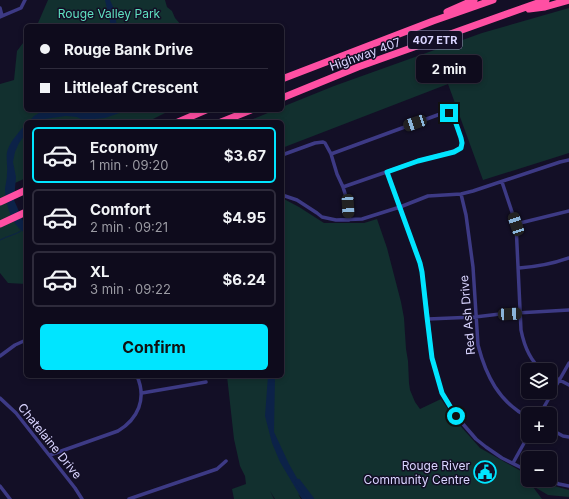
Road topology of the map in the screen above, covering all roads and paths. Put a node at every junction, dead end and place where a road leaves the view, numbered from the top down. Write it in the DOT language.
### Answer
graph roads {
  1 [pos="25,0"];
  2 [pos="474,0"];
  3 [pos="493,0"];
  4 [pos="546,0"];
  5 [pos="569,0"];
  6 [pos="0,8"];
  7 [pos="511,12"];
  8 [pos="1,16"];
  9 [pos="433,21"];
  10 [pos="284,78"];
  11 [pos="284,97"];
  12 [pos="201,112"];
  13 [pos="246,112"];
  14 [pos="183,120"];
  15 [pos="226,120"];
  16 [pos="284,153"];
  17 [pos="331,154"];
  18 [pos="569,160"];
  19 [pos="387,172"];
  20 [pos="502,182"];
  21 [pos="343,187"];
  22 [pos="24,191"];
  23 [pos="461,194"];
  24 [pos="284,196"];
  25 [pos="0,202"];
  26 [pos="400,207"];
  27 [pos="569,211"];
  28 [pos="24,213"];
  29 [pos="349,220"];
  30 [pos="0,224"];
  31 [pos="516,224"];
  32 [pos="569,258"];
  33 [pos="518,268"];
  34 [pos="569,310"];
  35 [pos="521,313"];
  36 [pos="476,317"];
  37 [pos="428,319"];
  38 [pos="24,341"];
  39 [pos="0,356"];
  40 [pos="569,362"];
  41 [pos="534,363"];
  42 [pos="138,378"];
  43 [pos="557,378"];
  44 [pos="560,380"];
  45 [pos="206,382"];
  46 [pos="569,385"];
  47 [pos="142,392"];
  48 [pos="0,398"];
  49 [pos="544,407"];
  50 [pos="521,413"];
  51 [pos="557,433"];
  52 [pos="569,437"];
  53 [pos="524,443"];
  54 [pos="50,455"];
  55 [pos="226,462"];
  56 [pos="513,463"];
  57 [pos="521,467"];
  58 [pos="557,483"];
  59 [pos="0,486"];
  60 [pos="569,486"];
  61 [pos="10,499"];
  62 [pos="82,499"];
  63 [pos="129,499"];
  1 -- 8 [label="street"];
  2 -- 9 [label="highway"];
  3 -- 9 [label="highway, Highway 407 / 407 ETR"];
  4 -- 7 [label="highway, Highway 407 / 407 ETR"];
  5 -- 7 [label="highway"];
  6 -- 8 [label="street"];
  7 -- 11 [label="highway, Highway 407 / 407 ETR"];
  9 -- 10 [label="highway, Highway 407 / 407 ETR"];
  12 -- 14 [label="highway"];
  13 -- 15 [label="highway"];
  16 -- 17 [label="street"];
  17 -- 19 [label="street"];
  17 -- 21 [label="street"];
  18 -- 20 [label="street"];
  19 -- 21 [label="street"];
  19 -- 26 [label="street"];
  20 -- 23 [label="street"];
  20 -- 31 [label="street"];
  21 -- 29 [label="street"];
  22 -- 25 [label="highway"];
  23 -- 26 [label="street"];
  23 -- 36 [label="street, Red Ash Drive"];
  24 -- 29 [label="street"];
  26 -- 29 [label="street"];
  26 -- 37 [label="street"];
  27 -- 31 [label="street"];
  28 -- 30 [label="highway"];
  31 -- 33 [label="street"];
  32 -- 33 [label="street"];
  33 -- 35 [label="street"];
  34 -- 35 [label="street"];
  35 -- 36 [label="street"];
  35 -- 41 [label="street"];
  36 -- 37 [label="street"];
  36 -- 50 [label="street, Red Ash Drive"];
  37 -- 56 [label="street"];
  38 -- 39 [label="street"];
  40 -- 44 [label="street"];
  42 -- 47 [label="street"];
  43 -- 44 [label="street"];
  44 -- 46 [label="street"];
  44 -- 49 [label="street"];
  45 -- 47 [label="street"];
  47 -- 54 [label="street"];
  48 -- 54 [label="street, Chatelaine Drive"];
  51 -- 52 [label="street"];
  53 -- 56 [label="street"];
  54 -- 62 [label="street, Chatelaine Drive"];
  55 -- 63 [label="street"];
  56 -- 57 [label="street"];
  58 -- 60 [label="street"];
  59 -- 61 [label="street"];
}
